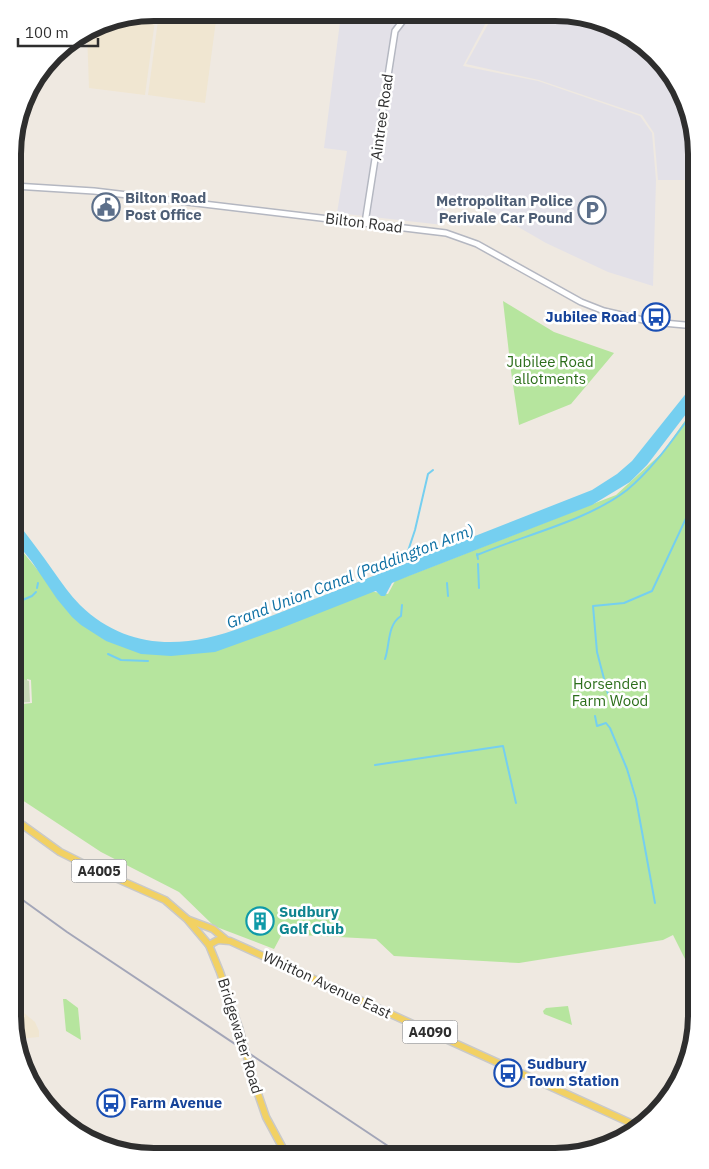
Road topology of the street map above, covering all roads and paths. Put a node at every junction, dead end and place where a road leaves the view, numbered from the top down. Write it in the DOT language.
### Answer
graph roads {
  1 [pos="402,21"];
  2 [pos="21,186"];
  3 [pos="365,223"];
  4 [pos="688,325"];
  5 [pos="21,824"];
  6 [pos="188,919"];
  7 [pos="225,940"];
  8 [pos="209,945"];
  9 [pos="631,1123"];
  10 [pos="283,1148"];
  1 -- 3 [label="street, Aintree Road"];
  2 -- 3 [label="street, Bilton Road"];
  3 -- 4 [label="street, Bilton Road"];
  5 -- 6 [label="main road, Bridgewater Road / A4005"];
  6 -- 7 [label="main road, Bridgewater Road / A4005"];
  6 -- 8 [label="main road, Bridgewater Road / A4005"];
  7 -- 8 [label="main road"];
  7 -- 9 [label="main road, Whitton Avenue East / A4090"];
  8 -- 10 [label="main road, Bridgewater Road / A4005, bridge"];
}
